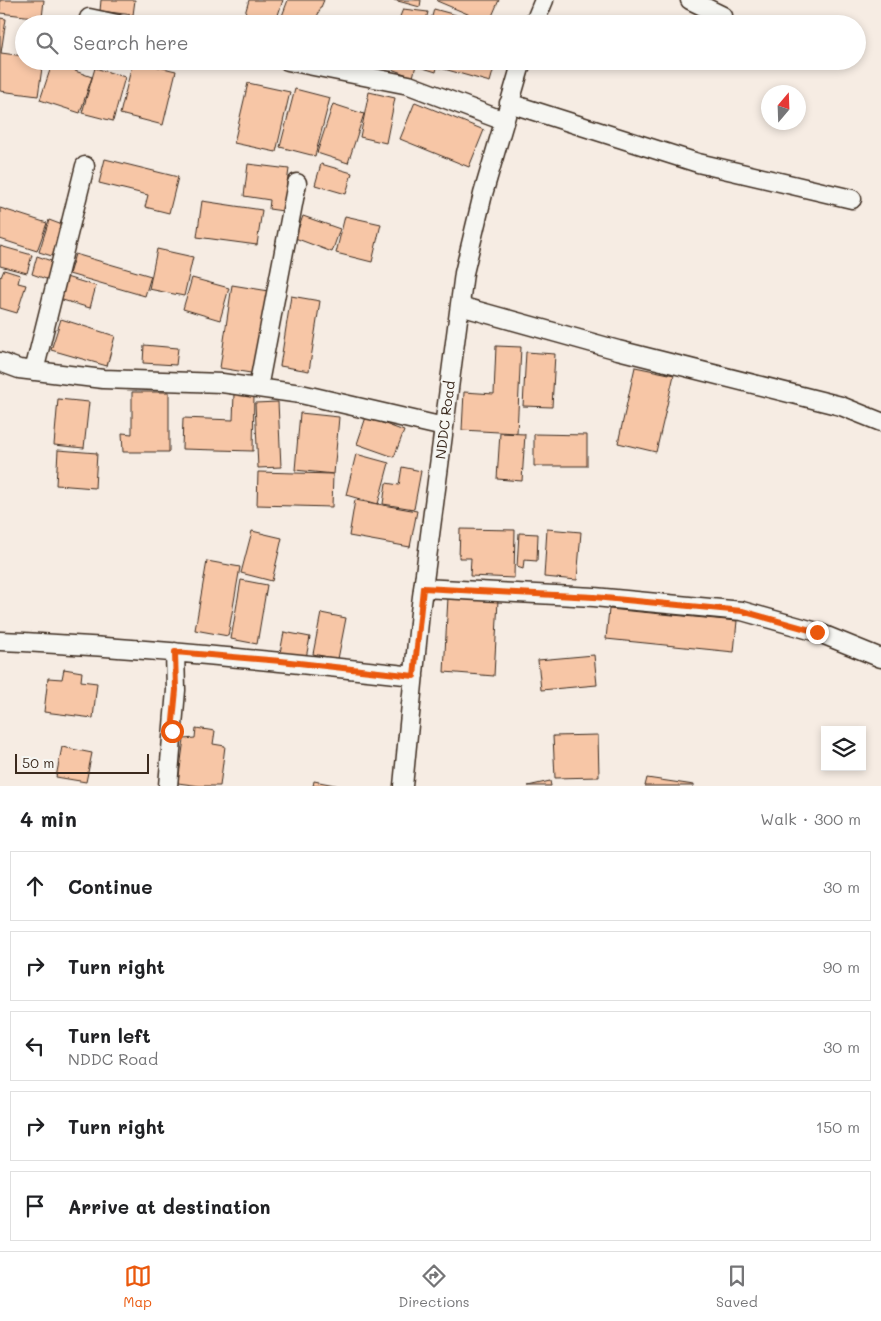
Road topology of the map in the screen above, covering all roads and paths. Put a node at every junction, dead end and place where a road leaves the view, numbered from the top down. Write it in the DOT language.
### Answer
graph roads {
  1 [pos="544,0"];
  2 [pos="690,0"];
  3 [pos="538,15"];
  4 [pos="721,15"];
  5 [pos="333,70"];
  6 [pos="519,70"];
  7 [pos="509,103"];
  8 [pos="504,121"];
  9 [pos="85,166"];
  10 [pos="297,183"];
  11 [pos="852,199"];
  12 [pos="460,306"];
  13 [pos="0,362"];
  14 [pos="34,370"];
  15 [pos="258,388"];
  16 [pos="881,422"];
  17 [pos="444,427"];
  18 [pos="423,588"];
  19 [pos="0,640"];
  20 [pos="175,652"];
  21 [pos="881,658"];
  22 [pos="414,676"];
  23 [pos="168,786"];
  24 [pos="403,786"];
  1 -- 3 [label="street"];
  2 -- 4 [label="street"];
  5 -- 8 [label="street"];
  6 -- 7 [label="street, NDDC Road"];
  7 -- 8 [label="street, NDDC Road"];
  7 -- 11 [label="street"];
  8 -- 12 [label="street, NDDC Road"];
  9 -- 14 [label="street"];
  10 -- 15 [label="street"];
  12 -- 16 [label="street"];
  12 -- 17 [label="street, NDDC Road"];
  13 -- 14 [label="street"];
  14 -- 15 [label="street"];
  15 -- 17 [label="street"];
  17 -- 18 [label="street, NDDC Road"];
  18 -- 21 [label="street"];
  18 -- 22 [label="street, NDDC Road"];
  19 -- 20 [label="street"];
  20 -- 22 [label="street"];
  20 -- 23 [label="street"];
  22 -- 24 [label="street, NDDC Road"];
}
